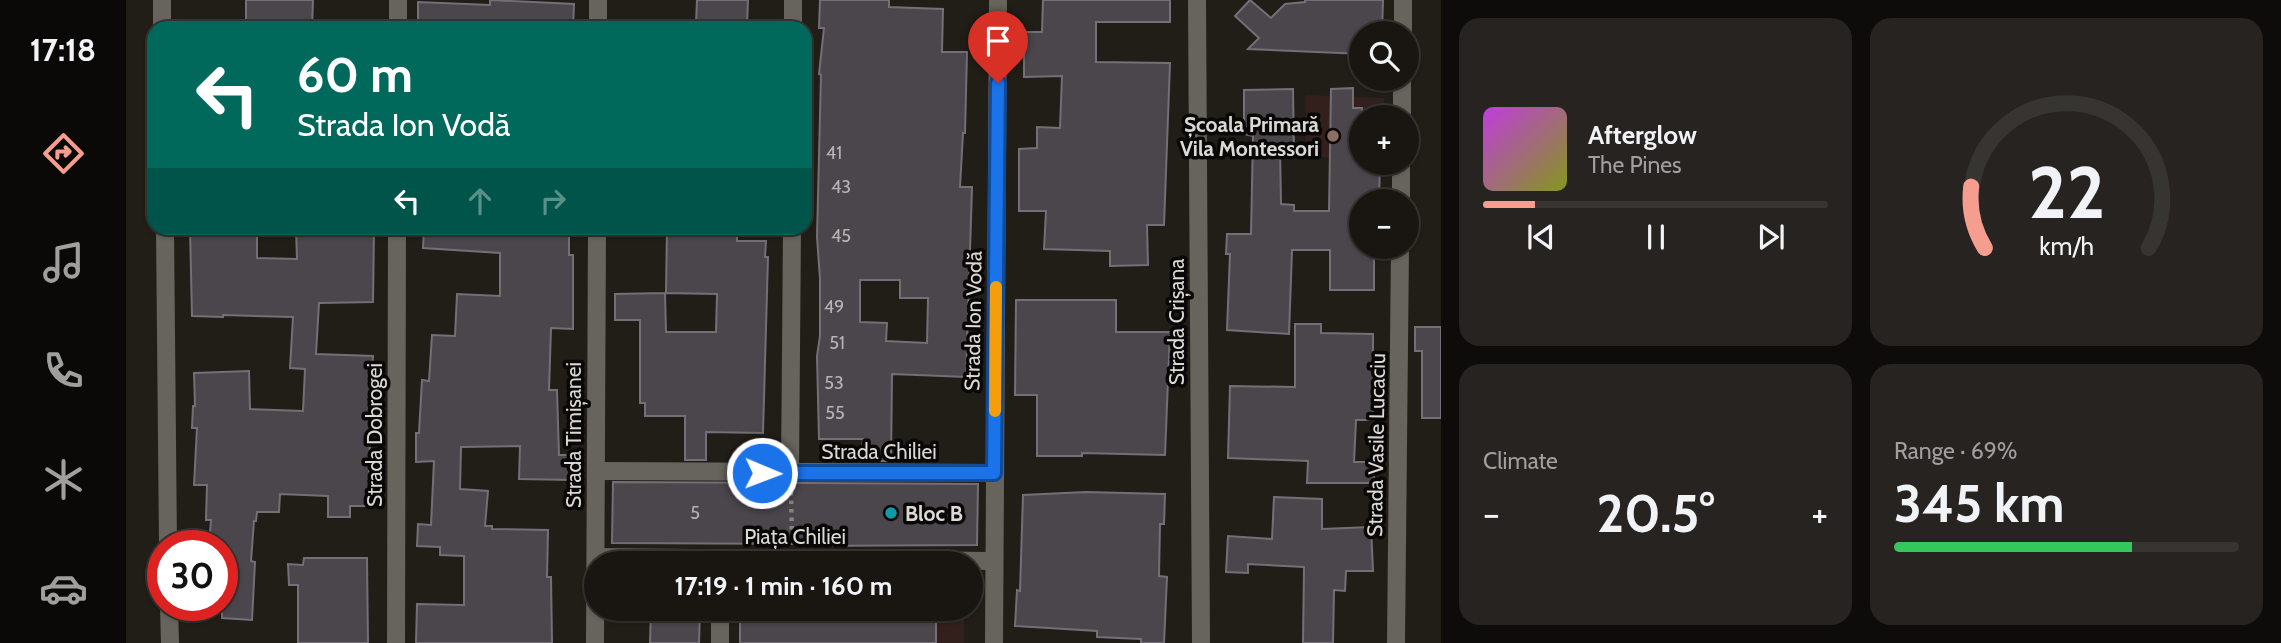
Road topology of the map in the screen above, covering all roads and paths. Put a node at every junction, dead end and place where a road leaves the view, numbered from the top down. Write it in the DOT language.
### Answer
graph roads {
  1 [pos="162,0"];
  2 [pos="398,0"];
  3 [pos="598,0"];
  4 [pos="793,0"];
  5 [pos="998,0"];
  6 [pos="1197,0"];
  7 [pos="1403,0"];
  8 [pos="162,21"];
  9 [pos="398,21"];
  10 [pos="598,21"];
  11 [pos="793,21"];
  12 [pos="1403,21"];
  13 [pos="165,235"];
  14 [pos="397,235"];
  15 [pos="597,235"];
  16 [pos="792,235"];
  17 [pos="1400,259"];
  18 [pos="596,471"];
  19 [pos="790,473"];
  20 [pos="994,473"];
  21 [pos="168,530"];
  22 [pos="596,551"];
  23 [pos="792,551"];
  24 [pos="983,561"];
  25 [pos="993,561"];
  26 [pos="169,621"];
  27 [pos="595,621"];
  28 [pos="720,621"];
  29 [pos="170,643"];
  30 [pos="396,643"];
  31 [pos="595,643"];
  32 [pos="720,643"];
  33 [pos="994,643"];
  34 [pos="1201,643"];
  35 [pos="1396,643"];
  1 -- 8 [label="street"];
  2 -- 9 [label="street"];
  3 -- 10 [label="street"];
  4 -- 11 [label="street"];
  5 -- 20 [label="street, Strada Ion Vodă"];
  6 -- 34 [label="street, Strada Crișana"];
  7 -- 12 [label="street"];
  13 -- 21 [label="street"];
  14 -- 30 [label="street, Strada Dobrogei"];
  15 -- 18 [label="street, Strada Timișanei"];
  16 -- 19 [label="street"];
  17 -- 35 [label="street, Strada Vasile Lucaciu"];
  18 -- 19 [label="street, Strada Chiliei"];
  18 -- 22 [label="street, Strada Timișanei"];
  19 -- 20 [label="street, Strada Chiliei"];
  19 -- 23 [label="path"];
  20 -- 25 [label="street, Strada Ion Vodă"];
  24 -- 25 [label="street, Piața Chiliei"];
  25 -- 33 [label="street, Strada Ion Vodă"];
  26 -- 29 [label="street"];
  27 -- 31 [label="street, Strada Timișanei"];
  28 -- 32 [label="street"];
}
